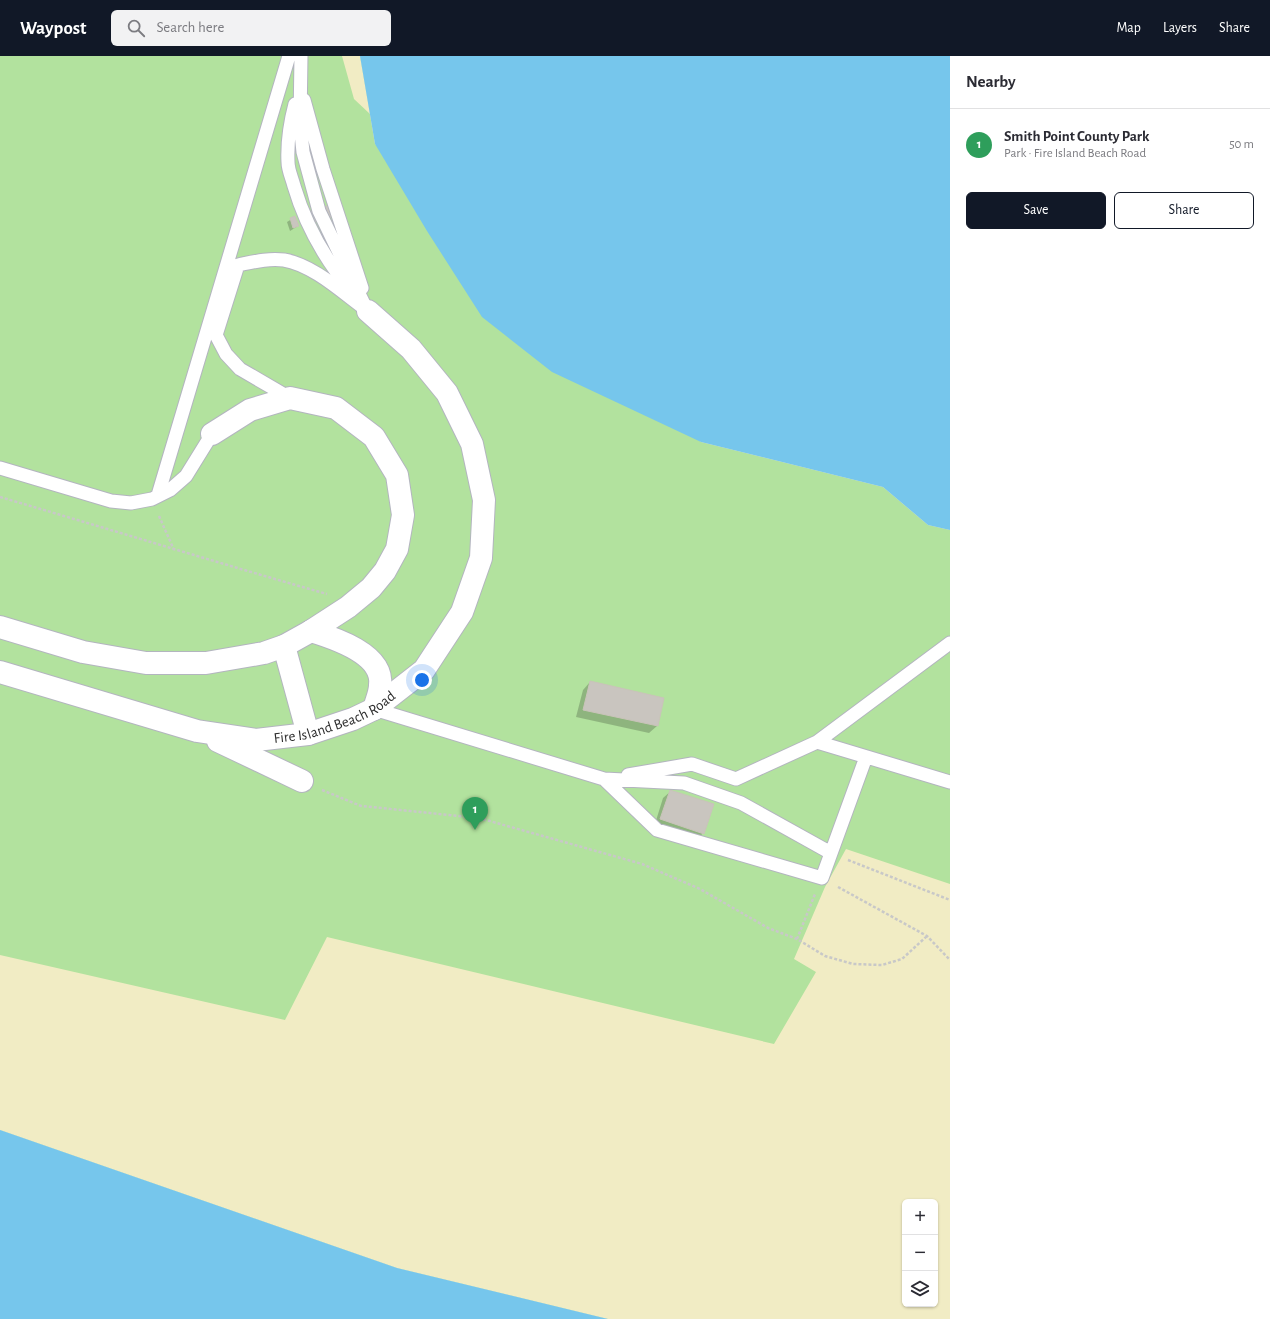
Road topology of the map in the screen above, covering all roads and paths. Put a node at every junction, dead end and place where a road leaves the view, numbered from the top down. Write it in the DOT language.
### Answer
graph roads {
  1 [pos="289,56"];
  2 [pos="301,56"];
  3 [pos="301,86"];
  4 [pos="368,311"];
  5 [pos="290,398"];
  6 [pos="212,434"];
  7 [pos="0,468"];
  8 [pos="0,497"];
  9 [pos="155,497"];
  10 [pos="174,550"];
  11 [pos="334,596"];
  12 [pos="0,627"];
  13 [pos="312,631"];
  14 [pos="950,643"];
  15 [pos="284,646"];
  16 [pos="0,672"];
  17 [pos="374,709"];
  18 [pos="197,731"];
  19 [pos="308,734"];
  20 [pos="817,742"];
  21 [pos="866,757"];
  22 [pos="604,779"];
  23 [pos="302,781"];
  24 [pos="950,782"];
  25 [pos="831,853"];
  26 [pos="822,878"];
  27 [pos="950,900"];
  28 [pos="927,936"];
  29 [pos="797,939"];
  30 [pos="950,960"];
  1 -- 9 [label="lane"];
  2 -- 3 [label="lane"];
  3 -- 4 [label="lane"];
  3 -- 4 [label="lane"];
  3 -- 4 [label="lane"];
  4 -- 5 [label="lane"];
  4 -- 17 [label="street, Fire Island Beach Road"];
  5 -- 6 [label="street"];
  5 -- 13 [label="street"];
  6 -- 9 [label="lane"];
  7 -- 9 [label="lane"];
  8 -- 10 [label="path"];
  9 -- 10 [label="path"];
  10 -- 11 [label="path"];
  12 -- 15 [label="street"];
  13 -- 15 [label="street"];
  13 -- 17 [label="street"];
  14 -- 20 [label="lane"];
  15 -- 19 [label="street"];
  16 -- 18 [label="street, Fire Island Beach Road"];
  17 -- 19 [label="street, Fire Island Beach Road"];
  17 -- 22 [label="lane"];
  18 -- 19 [label="street, Fire Island Beach Road"];
  18 -- 23 [label="street"];
  20 -- 21 [label="lane"];
  20 -- 22 [label="lane"];
  21 -- 24 [label="lane"];
  21 -- 25 [label="lane"];
  22 -- 25 [label="lane"];
  22 -- 26 [label="lane"];
  23 -- 29 [label="path"];
  25 -- 26 [label="lane"];
  25 -- 27 [label="path"];
  26 -- 28 [label="path"];
  26 -- 29 [label="path"];
  28 -- 29 [label="path"];
  28 -- 30 [label="path"];
}
